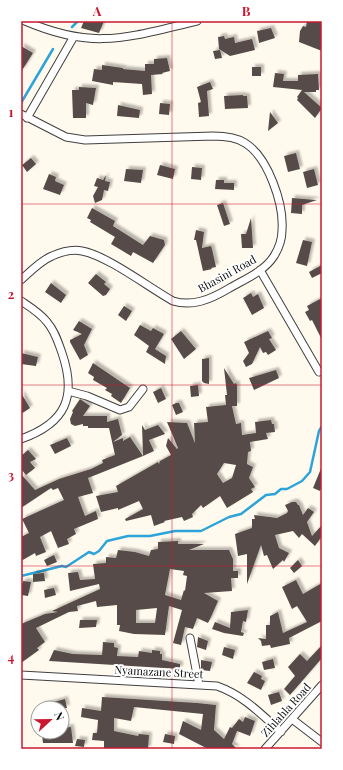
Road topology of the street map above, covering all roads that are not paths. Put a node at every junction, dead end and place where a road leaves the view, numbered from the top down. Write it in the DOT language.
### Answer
graph roads {
  1 [pos="25,21"];
  2 [pos="197,21"];
  3 [pos="73,38"];
  4 [pos="24,116"];
  5 [pos="260,270"];
  6 [pos="21,280"];
  7 [pos="21,301"];
  8 [pos="320,372"];
  9 [pos="143,389"];
  10 [pos="68,391"];
  11 [pos="21,439"];
  12 [pos="190,638"];
  13 [pos="21,675"];
  14 [pos="199,685"];
  15 [pos="322,685"];
  16 [pos="292,719"];
  17 [pos="281,732"];
  18 [pos="322,742"];
  19 [pos="265,749"];
  1 -- 3 [label="street"];
  2 -- 3 [label="street"];
  3 -- 4 [label="street"];
  4 -- 5 [label="street, Bhasini Road"];
  5 -- 6 [label="street, Bhasini Road"];
  5 -- 8 [label="street"];
  7 -- 10 [label="street"];
  9 -- 10 [label="street"];
  10 -- 11 [label="street"];
  12 -- 14 [label="street"];
  13 -- 14 [label="street, Nyamazane Street"];
  14 -- 17 [label="street, Nyamazane Street"];
  15 -- 16 [label="street, Zihlahla Road"];
  16 -- 17 [label="street, Zihlahla Road"];
  16 -- 18 [label="street"];
  17 -- 19 [label="street, Zihlahla Road"];
}
